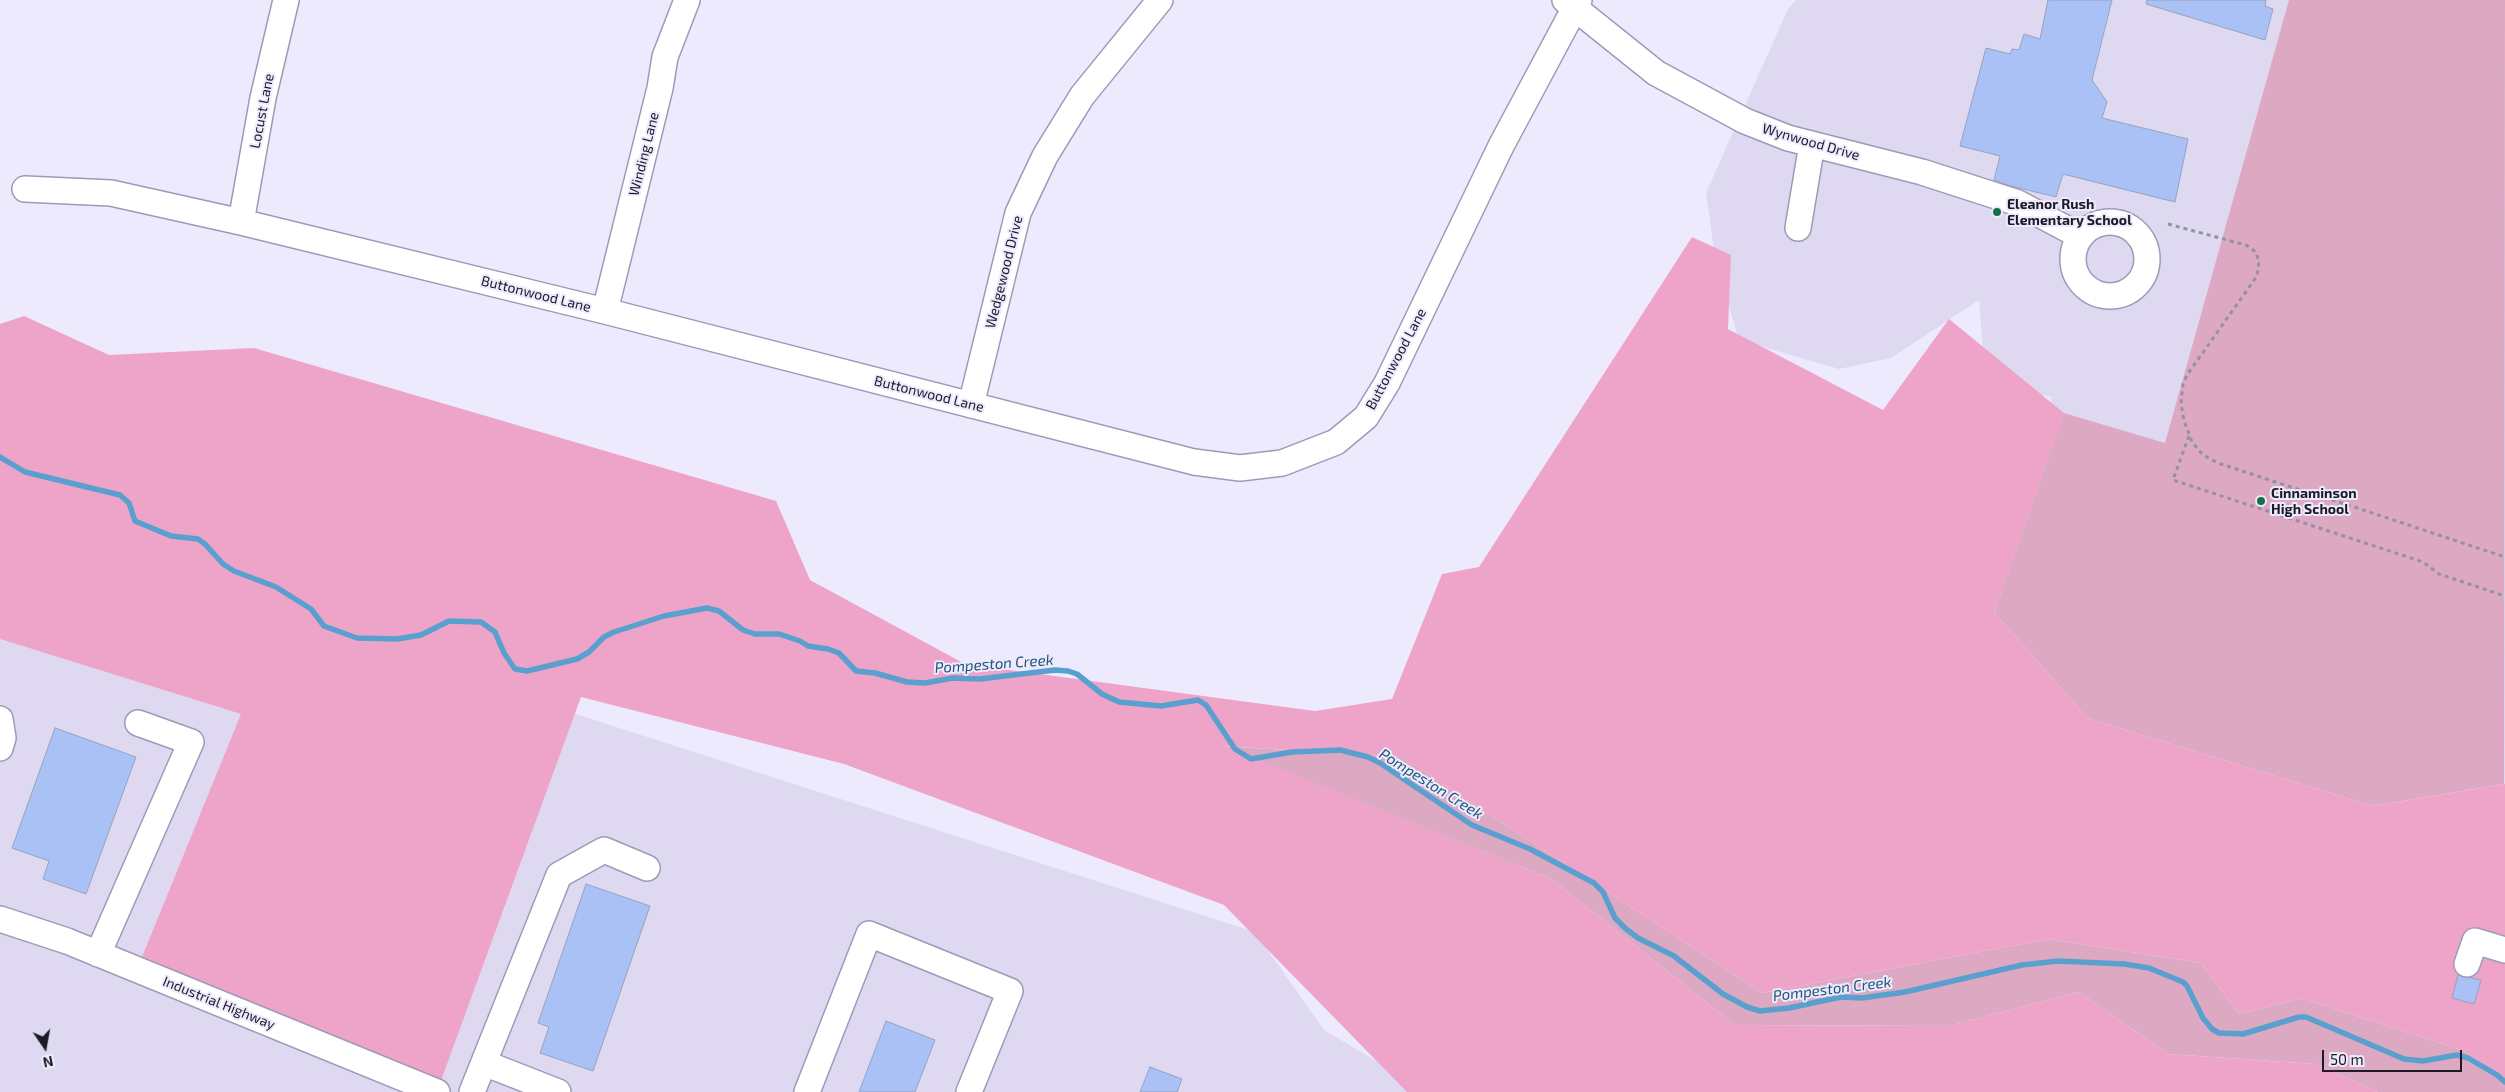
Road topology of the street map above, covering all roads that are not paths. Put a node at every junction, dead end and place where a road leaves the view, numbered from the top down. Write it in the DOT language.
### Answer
graph roads {
  1 [pos="286,0"];
  2 [pos="687,0"];
  3 [pos="1160,0"];
  4 [pos="1573,3"];
  5 [pos="1812,144"];
  6 [pos="25,189"];
  7 [pos="241,222"];
  8 [pos="1798,228"];
  9 [pos="2080,236"];
  10 [pos="604,311"];
  11 [pos="971,405"];
  12 [pos="0,719"];
  13 [pos="138,723"];
  14 [pos="0,748"];
  15 [pos="648,868"];
  16 [pos="0,919"];
  17 [pos="2505,950"];
  18 [pos="98,954"];
  19 [pos="2467,964"];
  20 [pos="484,1063"];
  21 [pos="437,1092"];
  22 [pos="472,1092"];
  23 [pos="558,1092"];
  24 [pos="807,1092"];
  25 [pos="970,1092"];
  1 -- 7 [label="street, Locust Lane"];
  2 -- 10 [label="street, Winding Lane"];
  3 -- 11 [label="street, Wedgewood Drive"];
  4 -- 5 [label="street, Wynwood Drive"];
  4 -- 11 [label="street, Buttonwood Lane"];
  5 -- 8 [label="street"];
  5 -- 9 [label="street, Wynwood Drive"];
  6 -- 7 [label="street, Buttonwood Lane"];
  7 -- 10 [label="street, Buttonwood Lane"];
  10 -- 11 [label="street, Buttonwood Lane"];
  12 -- 14 [label="street"];
  13 -- 18 [label="street"];
  15 -- 20 [label="street"];
  16 -- 18 [label="street, Industrial Highway"];
  17 -- 19 [label="street"];
  18 -- 21 [label="street, Industrial Highway"];
  20 -- 22 [label="street"];
  20 -- 23 [label="street"];
  24 -- 25 [label="street"];
}
